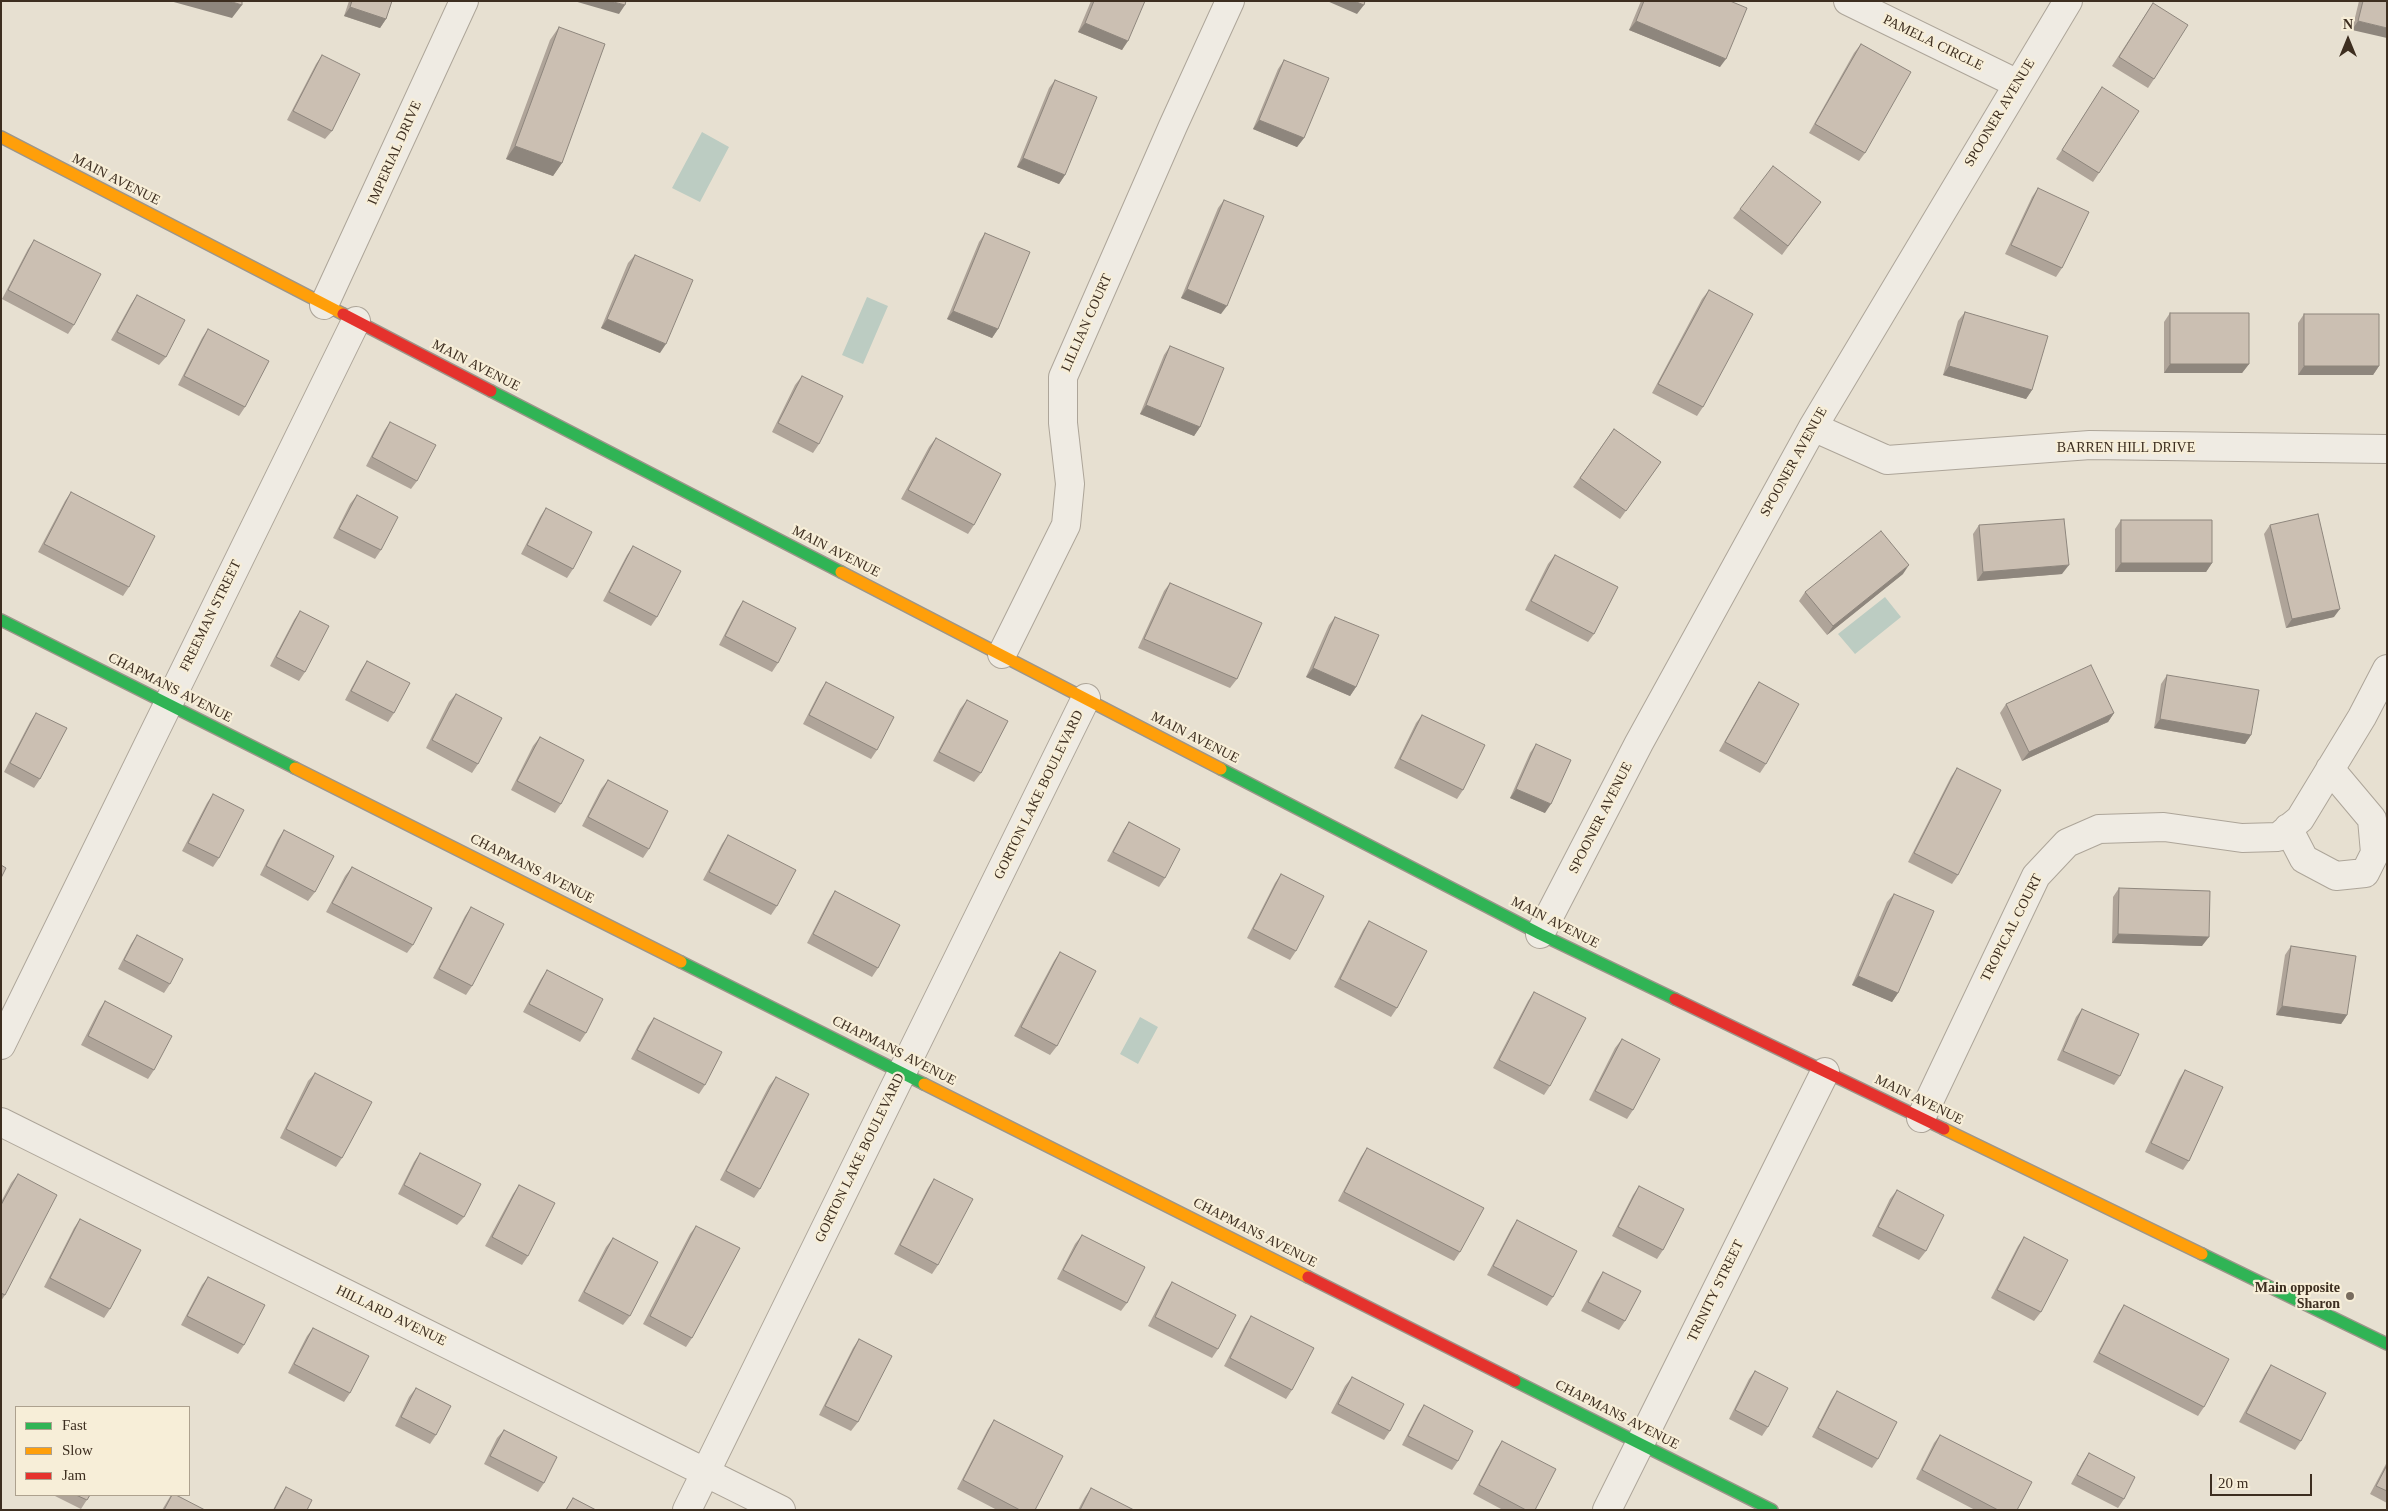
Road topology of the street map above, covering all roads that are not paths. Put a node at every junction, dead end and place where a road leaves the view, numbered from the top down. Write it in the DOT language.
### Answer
graph roads {
  1 [pos="464,1"];
  2 [pos="1230,1"];
  3 [pos="1848,1"];
  4 [pos="2068,1"];
  5 [pos="2018,84"];
  6 [pos="1,137"];
  7 [pos="324,305"];
  8 [pos="356,321"];
  9 [pos="1813,427"];
  10 [pos="2387,449"];
  11 [pos="1,620"];
  12 [pos="1002,654"];
  13 [pos="2387,669"];
  14 [pos="1086,698"];
  15 [pos="168,704"];
  16 [pos="2330,769"];
  17 [pos="2288,828"];
  18 [pos="1540,934"];
  19 [pos="1,1045"];
  20 [pos="902,1072"];
  21 [pos="1825,1072"];
  22 [pos="1921,1118"];
  23 [pos="1,1122"];
  24 [pos="2387,1344"];
  25 [pos="1640,1444"];
  26 [pos="706,1472"];
  27 [pos="687,1510"];
  28 [pos="781,1510"];
  29 [pos="1608,1510"];
  30 [pos="1772,1510"];
  1 -- 7 [label="street, IMPERIAL DRIVE"];
  2 -- 12 [label="street, LILLIAN COURT"];
  3 -- 5 [label="street, PAMELA CIRCLE"];
  4 -- 5 [label="street, SPOONER AVENUE"];
  5 -- 9 [label="street, SPOONER AVENUE"];
  6 -- 7 [label="main road, MAIN AVENUE"];
  7 -- 8 [label="main road, MAIN AVENUE"];
  8 -- 12 [label="main road, MAIN AVENUE"];
  8 -- 15 [label="street, FREEMAN STREET"];
  9 -- 10 [label="street, BARREN HILL DRIVE"];
  9 -- 18 [label="street, SPOONER AVENUE"];
  11 -- 15 [label="main road, CHAPMANS AVENUE"];
  12 -- 14 [label="main road, MAIN AVENUE"];
  13 -- 16 [label="street, TROPICAL COURT"];
  14 -- 18 [label="main road, MAIN AVENUE"];
  14 -- 20 [label="street, GORTON LAKE BOULEVARD"];
  15 -- 19 [label="street, FREEMAN STREET"];
  15 -- 20 [label="main road, CHAPMANS AVENUE"];
  16 -- 17 [label="street, TROPICAL COURT"];
  16 -- 17 [label="street"];
  17 -- 22 [label="street, TROPICAL COURT"];
  18 -- 21 [label="main road, MAIN AVENUE"];
  20 -- 25 [label="main road, CHAPMANS AVENUE"];
  20 -- 26 [label="street, GORTON LAKE BOULEVARD"];
  21 -- 22 [label="main road, MAIN AVENUE"];
  21 -- 25 [label="street, TRINITY STREET"];
  22 -- 24 [label="main road, MAIN AVENUE"];
  23 -- 26 [label="street, HILLARD AVENUE"];
  25 -- 29 [label="street, TRINITY STREET"];
  25 -- 30 [label="main road, CHAPMANS AVENUE"];
  26 -- 27 [label="street, GORTON LAKE BOULEVARD"];
  26 -- 28 [label="street, HILLARD AVENUE"];
}
